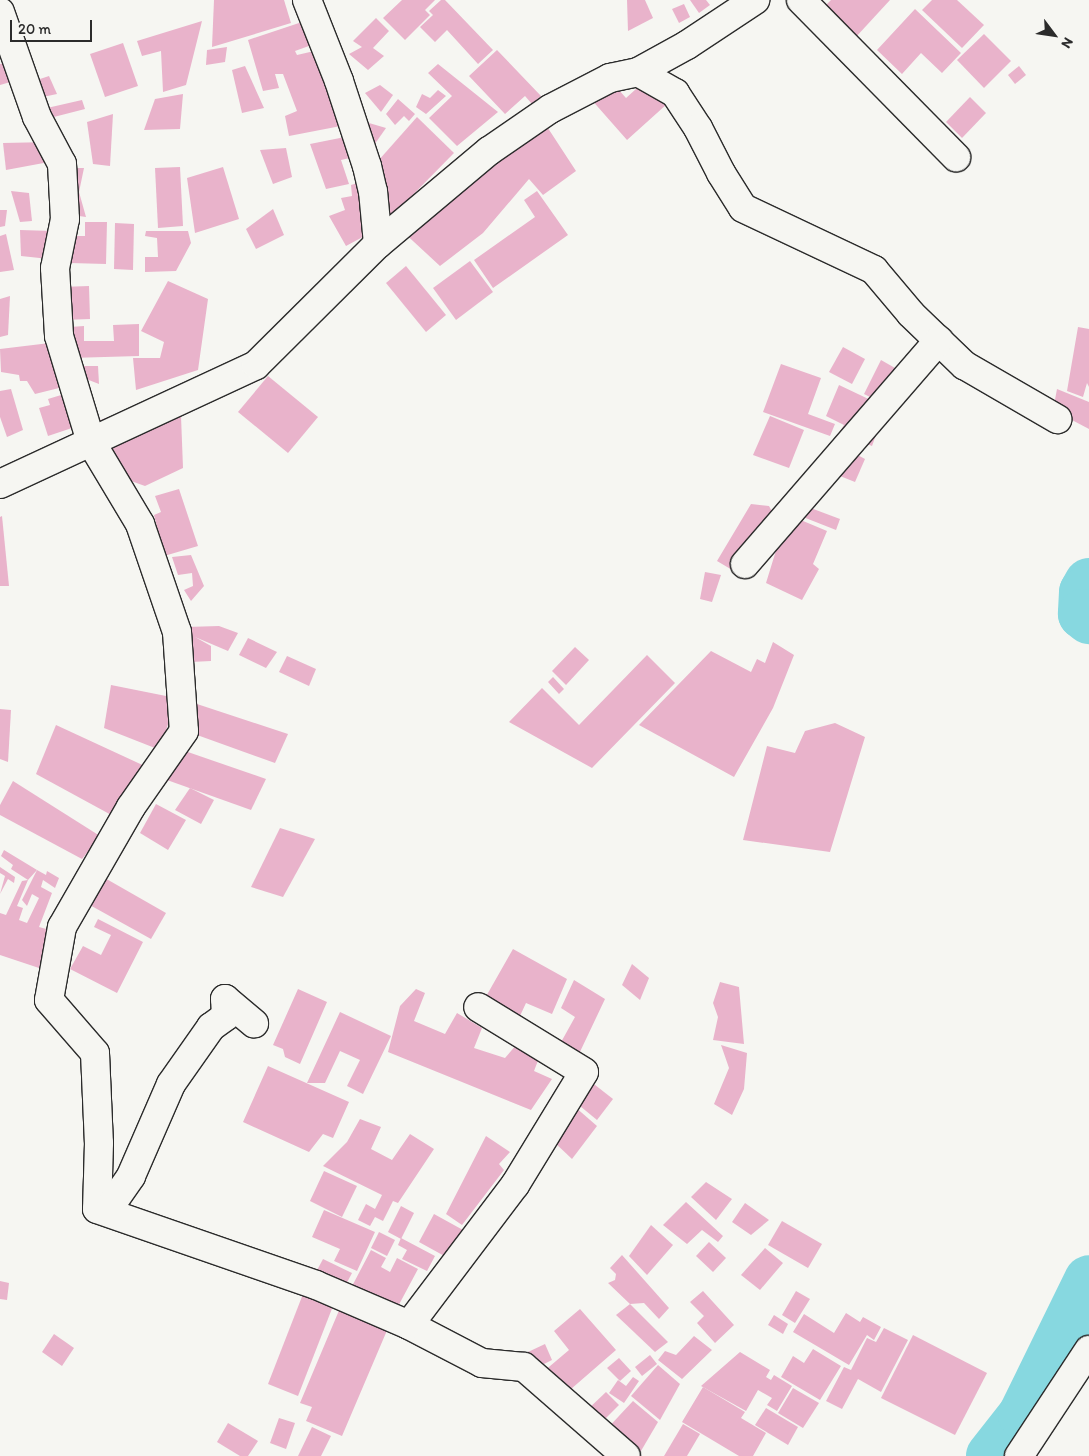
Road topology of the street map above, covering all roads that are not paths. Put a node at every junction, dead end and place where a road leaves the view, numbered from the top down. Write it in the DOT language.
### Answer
graph roads {
  1 [pos="307,0"];
  2 [pos="754,0"];
  3 [pos="801,0"];
  4 [pos="0,12"];
  5 [pos="638,72"];
  6 [pos="956,157"];
  7 [pos="378,244"];
  8 [pos="938,340"];
  9 [pos="1057,419"];
  10 [pos="91,442"];
  11 [pos="0,484"];
  12 [pos="745,564"];
  13 [pos="478,1007"];
  14 [pos="254,1023"];
  15 [pos="111,1205"];
  16 [pos="409,1325"];
  17 [pos="1089,1350"];
  18 [pos="626,1456"];
  19 [pos="1019,1456"];
  1 -- 7 [label="street"];
  2 -- 5 [label="street"];
  3 -- 6 [label="street"];
  4 -- 10 [label="street"];
  5 -- 7 [label="street"];
  5 -- 8 [label="street"];
  7 -- 10 [label="street"];
  8 -- 9 [label="street"];
  8 -- 12 [label="street"];
  10 -- 11 [label="street"];
  10 -- 16 [label="street"];
  13 -- 16 [label="street"];
  14 -- 15 [label="street"];
  16 -- 18 [label="street"];
  17 -- 19 [label="street"];
}
